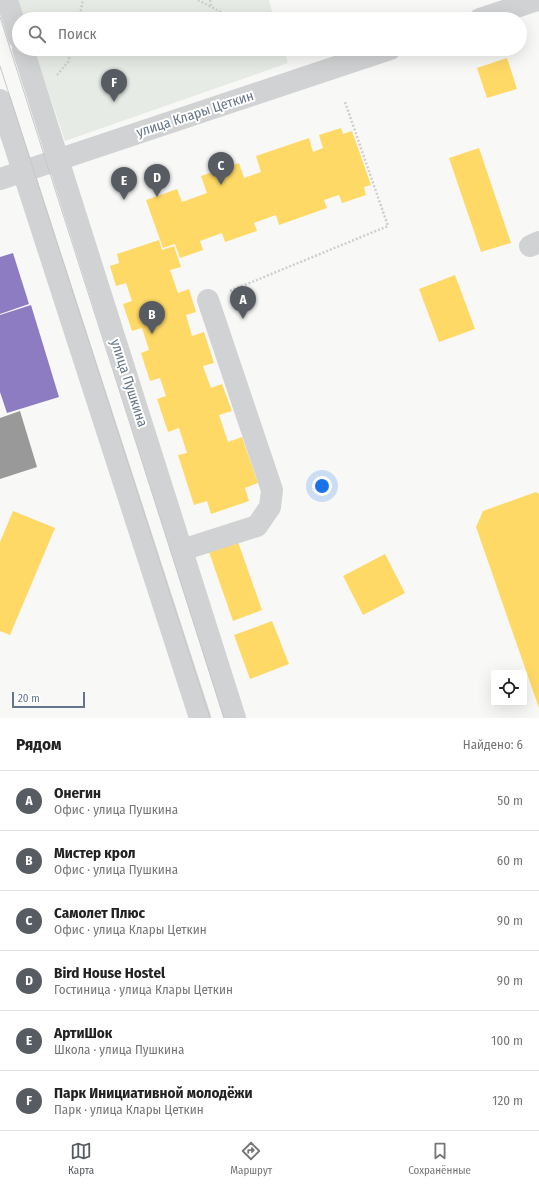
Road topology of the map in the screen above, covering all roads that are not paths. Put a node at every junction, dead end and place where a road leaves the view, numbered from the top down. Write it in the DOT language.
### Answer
graph roads {
  1 [pos="7,0"];
  2 [pos="538,0"];
  3 [pos="501,12"];
  4 [pos="12,16"];
  5 [pos="25,56"];
  6 [pos="369,56"];
  7 [pos="0,100"];
  8 [pos="59,160"];
  9 [pos="23,171"];
  10 [pos="0,179"];
  11 [pos="208,300"];
  12 [pos="182,550"];
  13 [pos="200,718"];
  14 [pos="235,718"];
  1 -- 4 [label="street"];
  2 -- 3 [label="street"];
  5 -- 8 [label="street, улица Пушкина"];
  6 -- 8 [label="street, улица Клары Цеткин"];
  7 -- 9 [label="street"];
  8 -- 9 [label="street, улица Клары Цеткин"];
  8 -- 12 [label="street, улица Пушкина"];
  9 -- 10 [label="street, улица Клары Цеткин"];
  9 -- 13 [label="street"];
  11 -- 12 [label="street"];
  12 -- 14 [label="street, улица Пушкина"];
}
